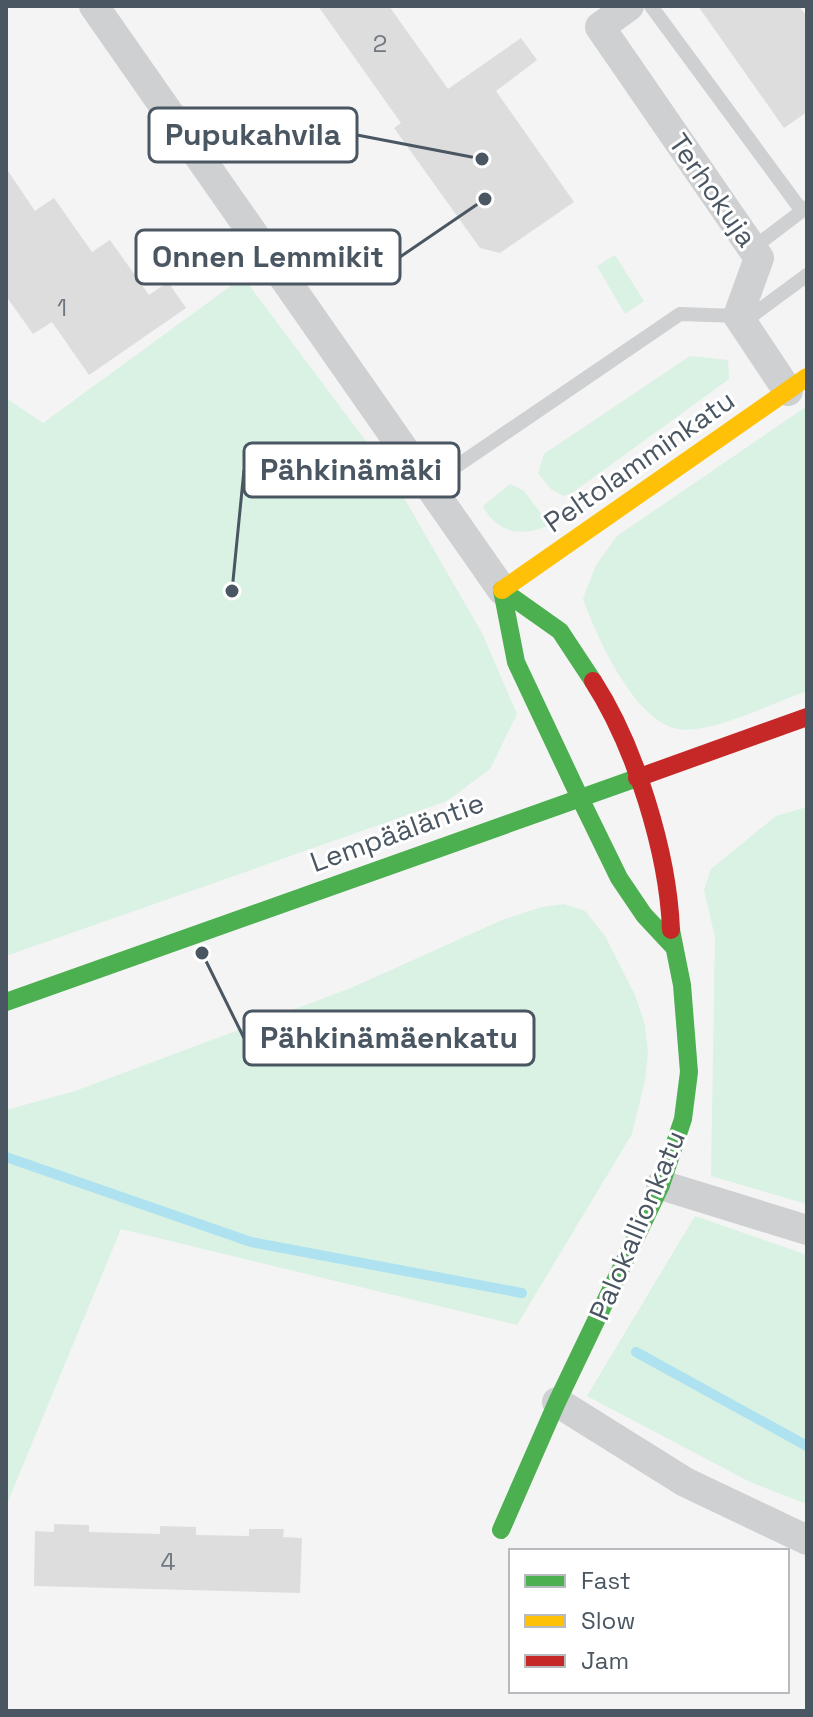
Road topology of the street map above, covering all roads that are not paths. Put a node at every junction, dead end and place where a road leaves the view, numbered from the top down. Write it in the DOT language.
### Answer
graph roads {
  1 [pos="94,6"];
  2 [pos="629,6"];
  3 [pos="651,6"];
  4 [pos="804,209"];
  5 [pos="753,248"];
  6 [pos="807,275"];
  7 [pos="740,319"];
  8 [pos="798,384"];
  9 [pos="429,485"];
  10 [pos="502,590"];
  11 [pos="807,717"];
  12 [pos="639,775"];
  13 [pos="579,796"];
  14 [pos="672,945"];
  15 [pos="6,1002"];
  16 [pos="661,1185"];
  17 [pos="807,1230"];
  18 [pos="557,1402"];
  19 [pos="501,1530"];
  20 [pos="807,1540"];
  1 -- 9 [label="street"];
  2 -- 5 [label="street, Terhokuja"];
  3 -- 4 [label="lane"];
  4 -- 5 [label="lane"];
  5 -- 7 [label="street, Terhokuja"];
  6 -- 7 [label="lane"];
  7 -- 8 [label="street"];
  7 -- 9 [label="lane"];
  8 -- 10 [label="street, Peltolamminkatu"];
  9 -- 10 [label="street"];
  10 -- 12 [label="street, Palokallionkatu"];
  10 -- 13 [label="street, Palokallionkatu"];
  11 -- 12 [label="street, Lempääläntie"];
  12 -- 13 [label="street, Lempääläntie"];
  12 -- 14 [label="street, Palokallionkatu"];
  13 -- 14 [label="street, Palokallionkatu"];
  13 -- 15 [label="street, Lempääläntie"];
  14 -- 16 [label="street, Palokallionkatu"];
  16 -- 17 [label="street"];
  16 -- 18 [label="street, Palokallionkatu"];
  18 -- 19 [label="street, Palokallionkatu"];
  18 -- 20 [label="street"];
}
